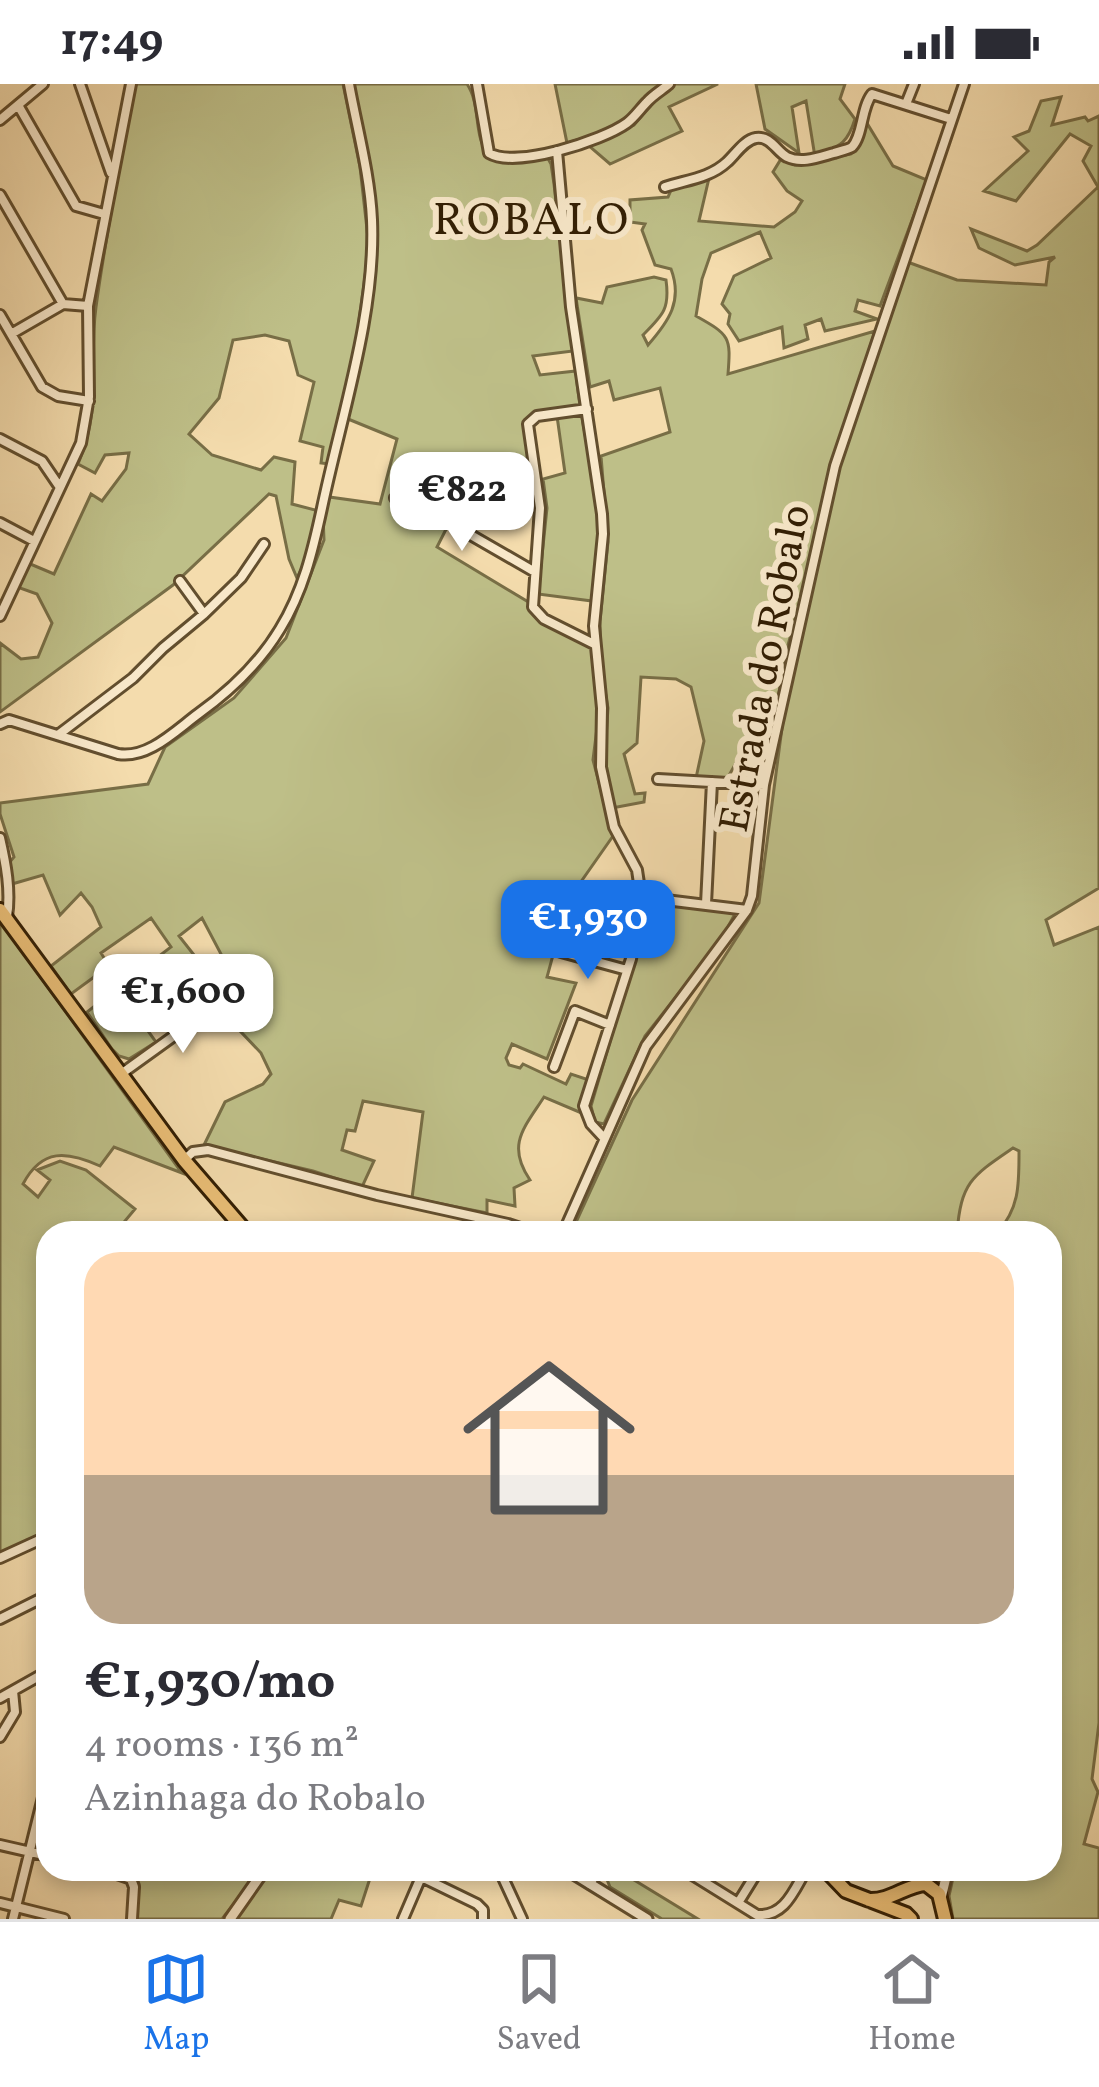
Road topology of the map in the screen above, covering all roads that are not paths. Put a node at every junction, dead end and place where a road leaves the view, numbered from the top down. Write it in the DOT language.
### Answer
graph roads {
  1 [pos="44,84"];
  2 [pos="80,84"];
  3 [pos="131,84"];
  4 [pos="349,84"];
  5 [pos="477,84"];
  6 [pos="669,84"];
  7 [pos="914,84"];
  8 [pos="964,84"];
  9 [pos="906,104"];
  10 [pos="18,105"];
  11 [pos="951,119"];
  12 [pos="0,120"];
  13 [pos="557,151"];
  14 [pos="112,176"];
  15 [pos="665,187"];
  16 [pos="0,195"];
  17 [pos="104,214"];
  18 [pos="63,304"];
  19 [pos="88,306"];
  20 [pos="0,315"];
  21 [pos="11,334"];
  22 [pos="88,401"];
  23 [pos="587,409"];
  24 [pos="0,439"];
  25 [pos="59,486"];
  26 [pos="395,498"];
  27 [pos="0,523"];
  28 [pos="34,541"];
  29 [pos="264,544"];
  30 [pos="535,572"];
  31 [pos="180,581"];
  32 [pos="204,614"];
  33 [pos="0,616"];
  34 [pos="595,645"];
  35 [pos="77,721"];
  36 [pos="0,724"];
  37 [pos="58,735"];
  38 [pos="81,742"];
  39 [pos="658,779"];
  40 [pos="712,782"];
  41 [pos="764,784"];
  42 [pos="0,838"];
  43 [pos="640,897"];
  44 [pos="706,904"];
  45 [pos="747,910"];
  46 [pos="3,915"];
  47 [pos="561,952"];
  48 [pos="628,970"];
  49 [pos="221,1002"];
  50 [pos="610,1025"];
  51 [pos="554,1066"];
  52 [pos="120,1075"];
  53 [pos="604,1138"];
  54 [pos="184,1160"];
  55 [pos="237,1221"];
  56 [pos="494,1221"];
  57 [pos="568,1221"];
  58 [pos="36,1542"];
  59 [pos="0,1558"];
  60 [pos="36,1601"];
  61 [pos="0,1619"];
  62 [pos="36,1678"];
  63 [pos="13,1691"];
  64 [pos="0,1698"];
  65 [pos="0,1737"];
  66 [pos="36,1828"];
  67 [pos="0,1845"];
  68 [pos="29,1852"];
  69 [pos="36,1853"];
  70 [pos="132,1881"];
  71 [pos="257,1881"];
  72 [pos="419,1881"];
  73 [pos="428,1881"];
  74 [pos="505,1881"];
  75 [pos="585,1881"];
  76 [pos="592,1881"];
  77 [pos="702,1881"];
  78 [pos="752,1881"];
  79 [pos="798,1881"];
  80 [pos="836,1881"];
  81 [pos="921,1881"];
  82 [pos="946,1881"];
  83 [pos="590,1884"];
  84 [pos="913,1887"];
  85 [pos="869,1900"];
  86 [pos="0,1903"];
  87 [pos="738,1903"];
  88 [pos="16,1908"];
  89 [pos="481,1911"];
  90 [pos="940,1911"];
  91 [pos="908,1917"];
  92 [pos="13,1919"];
  93 [pos="64,1919"];
  94 [pos="131,1919"];
  95 [pos="230,1919"];
  96 [pos="403,1919"];
  97 [pos="522,1919"];
  98 [pos="646,1919"];
  1 -- 10 [label="street"];
  2 -- 14 [label="street"];
  3 -- 14 [label="street"];
  4 -- 38 [label="street"];
  5 -- 13 [label="street"];
  6 -- 13 [label="street"];
  7 -- 9 [label="street"];
  8 -- 11 [label="street, Estrada do Robalo"];
  9 -- 11 [label="street"];
  9 -- 15 [label="street"];
  10 -- 12 [label="street"];
  10 -- 17 [label="street"];
  11 -- 41 [label="street, Estrada do Robalo"];
  13 -- 23 [label="street"];
  14 -- 17 [label="street"];
  16 -- 18 [label="street"];
  17 -- 19 [label="street"];
  18 -- 19 [label="street"];
  18 -- 21 [label="street"];
  19 -- 22 [label="street"];
  20 -- 21 [label="street"];
  21 -- 22 [label="street"];
  22 -- 25 [label="street"];
  23 -- 30 [label="street"];
  23 -- 34 [label="street"];
  24 -- 25 [label="street"];
  25 -- 28 [label="street"];
  26 -- 30 [label="street"];
  27 -- 28 [label="street"];
  28 -- 33 [label="street"];
  29 -- 32 [label="street"];
  30 -- 34 [label="street"];
  31 -- 32 [label="street"];
  32 -- 35 [label="street"];
  34 -- 43 [label="street"];
  35 -- 37 [label="street"];
  35 -- 38 [label="street"];
  36 -- 37 [label="street"];
  37 -- 38 [label="street"];
  39 -- 40 [label="street"];
  40 -- 41 [label="street"];
  40 -- 44 [label="street"];
  41 -- 45 [label="street, Estrada do Robalo"];
  42 -- 46 [label="street"];
  43 -- 44 [label="street"];
  43 -- 48 [label="street"];
  44 -- 45 [label="street"];
  45 -- 53 [label="street, Estrada do Robalo"];
  46 -- 52 [label="main road"];
  47 -- 48 [label="street"];
  48 -- 50 [label="street"];
  49 -- 52 [label="street"];
  50 -- 51 [label="street"];
  50 -- 53 [label="street"];
  52 -- 54 [label="main road"];
  53 -- 57 [label="street, Estrada do Robalo"];
  54 -- 55 [label="main road"];
  54 -- 56 [label="street"];
  58 -- 59 [label="street"];
  60 -- 61 [label="street"];
  62 -- 63 [label="street"];
  63 -- 64 [label="street"];
  63 -- 65 [label="street"];
  66 -- 68 [label="street"];
  67 -- 68 [label="street"];
  68 -- 69 [label="street"];
  68 -- 88 [label="street"];
  70 -- 94 [label="street"];
  71 -- 95 [label="street"];
  72 -- 96 [label="street"];
  73 -- 89 [label="street"];
  74 -- 97 [label="street"];
  75 -- 83 [label="street"];
  76 -- 83 [label="street"];
  77 -- 87 [label="street"];
  78 -- 87 [label="street"];
  79 -- 87 [label="street"];
  80 -- 85 [label="main road"];
  81 -- 84 [label="street"];
  82 -- 90 [label="street"];
  83 -- 98 [label="street"];
  84 -- 85 [label="main road"];
  84 -- 90 [label="main road"];
  84 -- 91 [label="main road"];
  85 -- 91 [label="main road"];
  86 -- 88 [label="street"];
  88 -- 92 [label="street"];
  88 -- 93 [label="street"];
}
